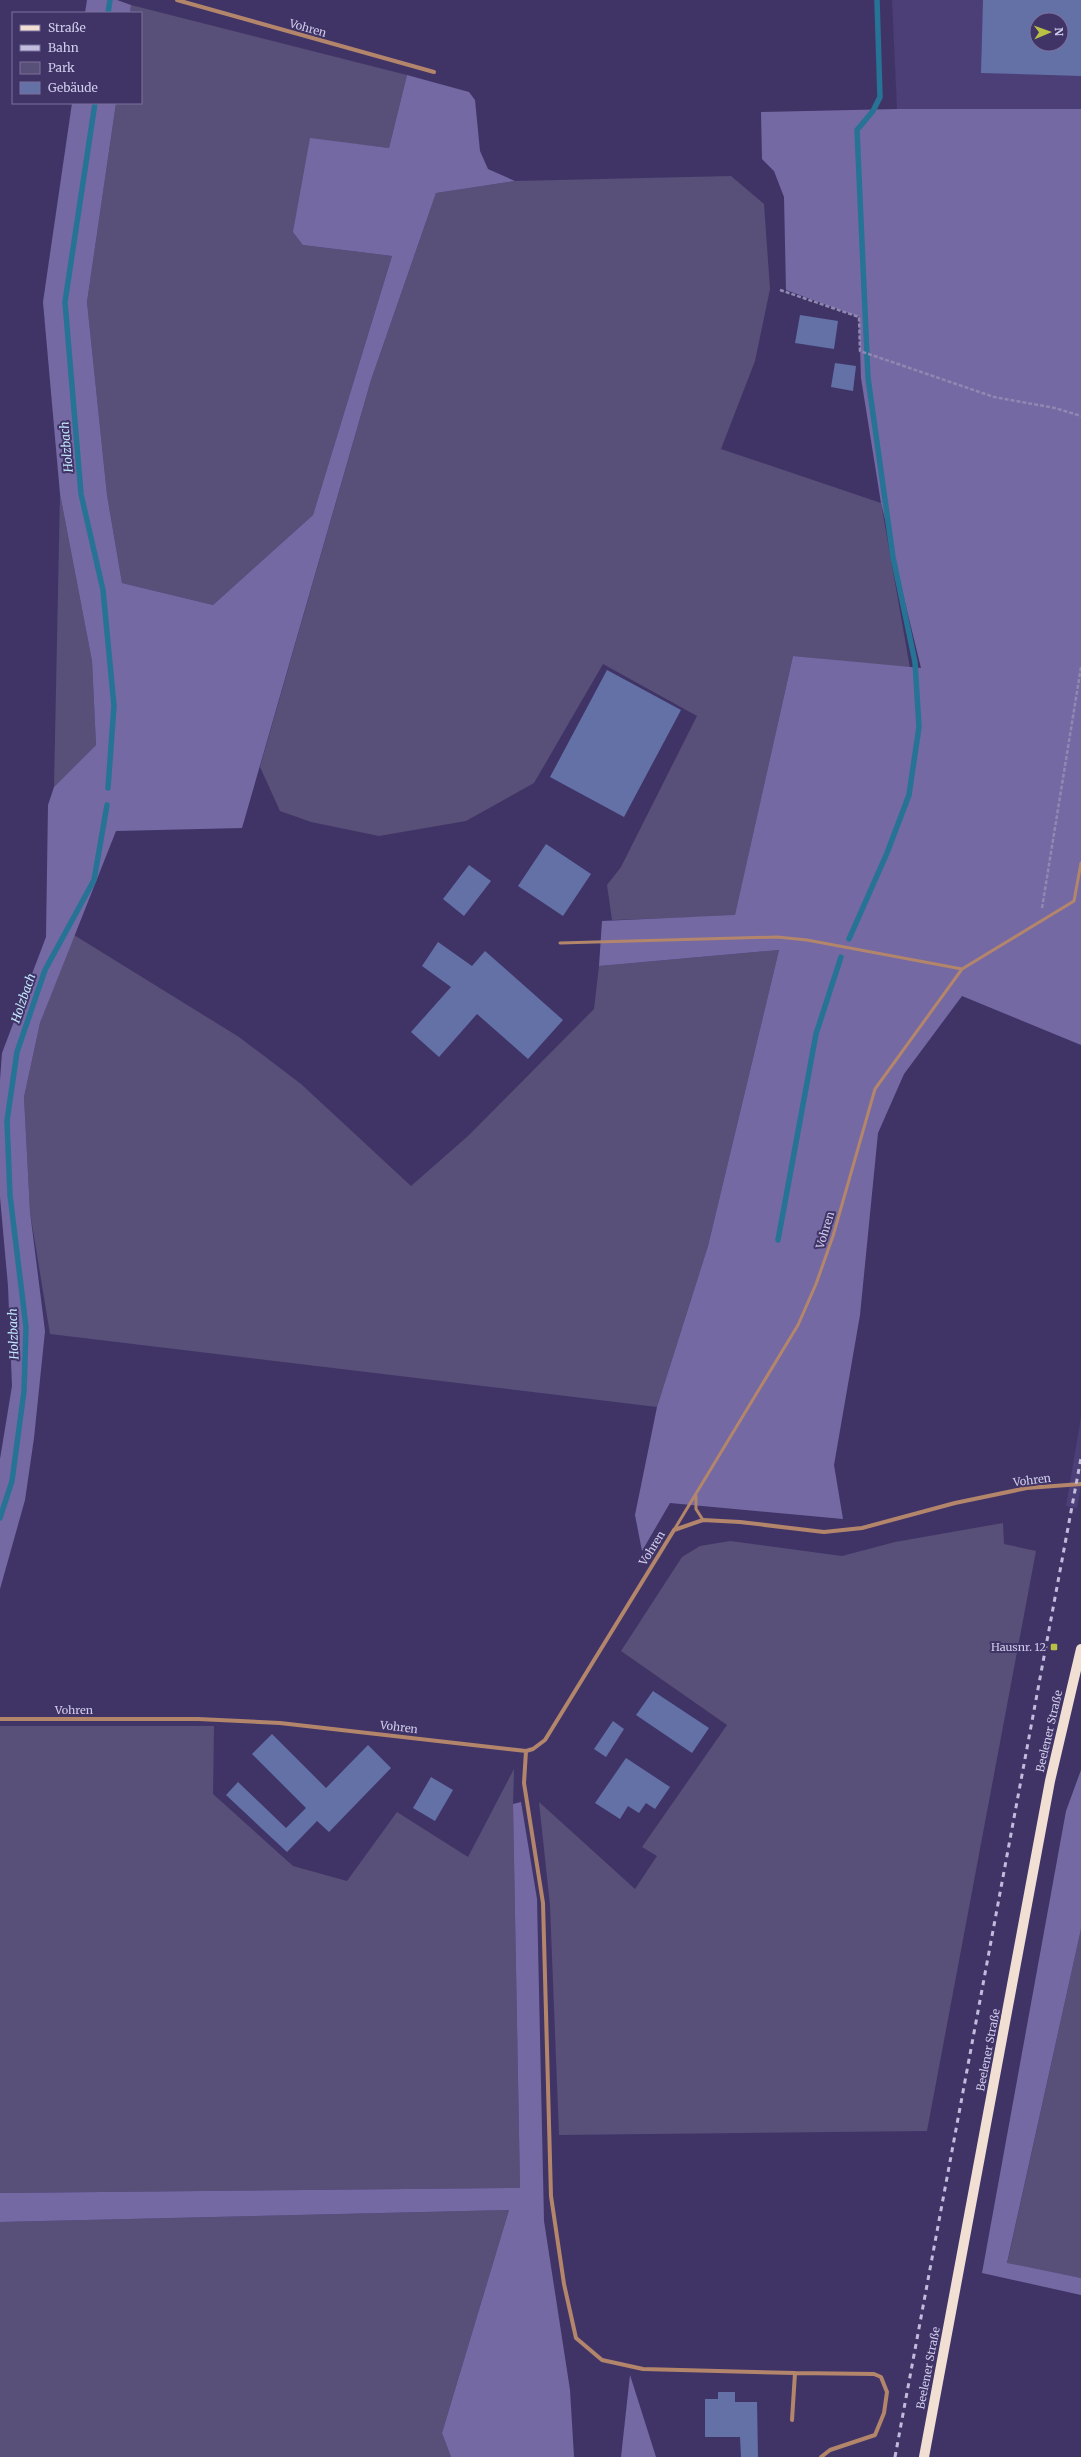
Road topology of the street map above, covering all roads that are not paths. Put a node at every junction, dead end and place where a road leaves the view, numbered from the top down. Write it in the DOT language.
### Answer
graph roads {
  1 [pos="177,0"];
  2 [pos="434,72"];
  3 [pos="1081,863"];
  4 [pos="560,943"];
  5 [pos="962,969"];
  6 [pos="1081,1484"];
  7 [pos="696,1494"];
  8 [pos="703,1520"];
  9 [pos="674,1530"];
  10 [pos="1081,1648"];
  11 [pos="0,1718"];
  12 [pos="526,1751"];
  13 [pos="795,2373"];
  14 [pos="792,2420"];
  15 [pos="821,2457"];
  16 [pos="924,2457"];
  1 -- 2 [label="street, Vohren"];
  3 -- 5 [label="lane"];
  4 -- 5 [label="lane"];
  5 -- 7 [label="lane, Vohren"];
  6 -- 8 [label="street, Vohren"];
  7 -- 8 [label="lane"];
  7 -- 9 [label="lane, Vohren"];
  8 -- 9 [label="street, Vohren"];
  9 -- 12 [label="street, Vohren"];
  10 -- 16 [label="main road, Beelener Straße"];
  11 -- 12 [label="street, Vohren"];
  12 -- 13 [label="street"];
  13 -- 14 [label="street"];
  13 -- 15 [label="street"];
}
